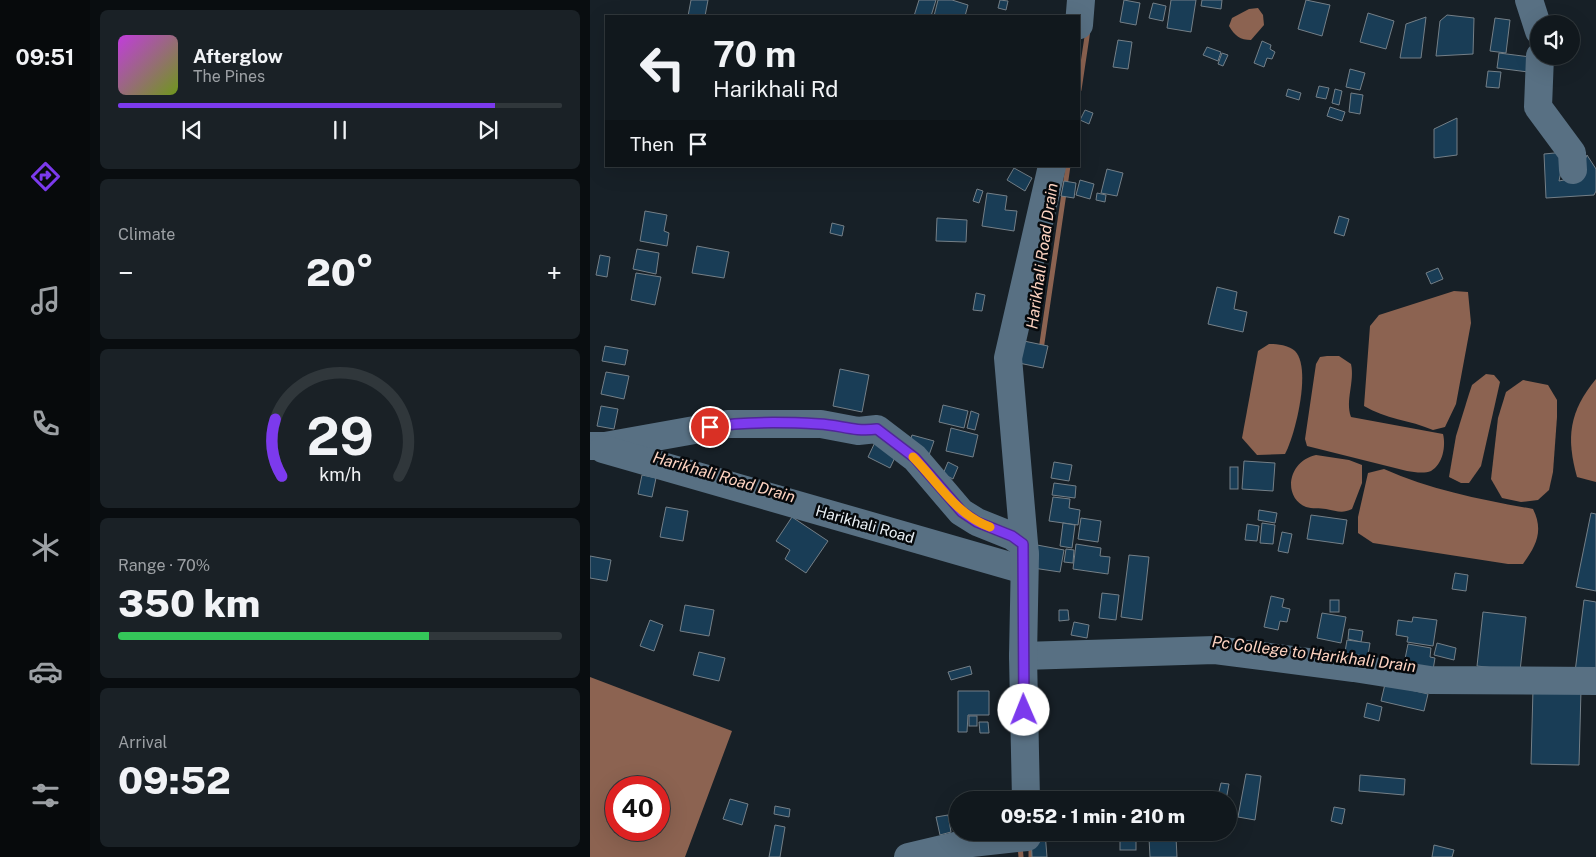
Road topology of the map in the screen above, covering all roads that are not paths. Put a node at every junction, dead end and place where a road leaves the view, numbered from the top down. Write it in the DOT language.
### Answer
graph roads {
  1 [pos="1081,0"];
  2 [pos="1530,0"];
  3 [pos="1080,15"];
  4 [pos="1534,15"];
  5 [pos="1540,65"];
  6 [pos="1052,167"];
  7 [pos="1574,170"];
  8 [pos="590,445"];
  9 [pos="1024,562"];
  10 [pos="1023,656"];
  11 [pos="1596,681"];
  12 [pos="1026,791"];
  13 [pos="1027,842"];
  14 [pos="908,857"];
  1 -- 3 [label="street"];
  2 -- 4 [label="street"];
  5 -- 7 [label="street"];
  6 -- 9 [label="street"];
  8 -- 9 [label="street, Harikhali Road"];
  8 -- 9 [label="street"];
  9 -- 10 [label="street"];
  10 -- 11 [label="street"];
  10 -- 12 [label="street"];
  13 -- 14 [label="street"];
}
